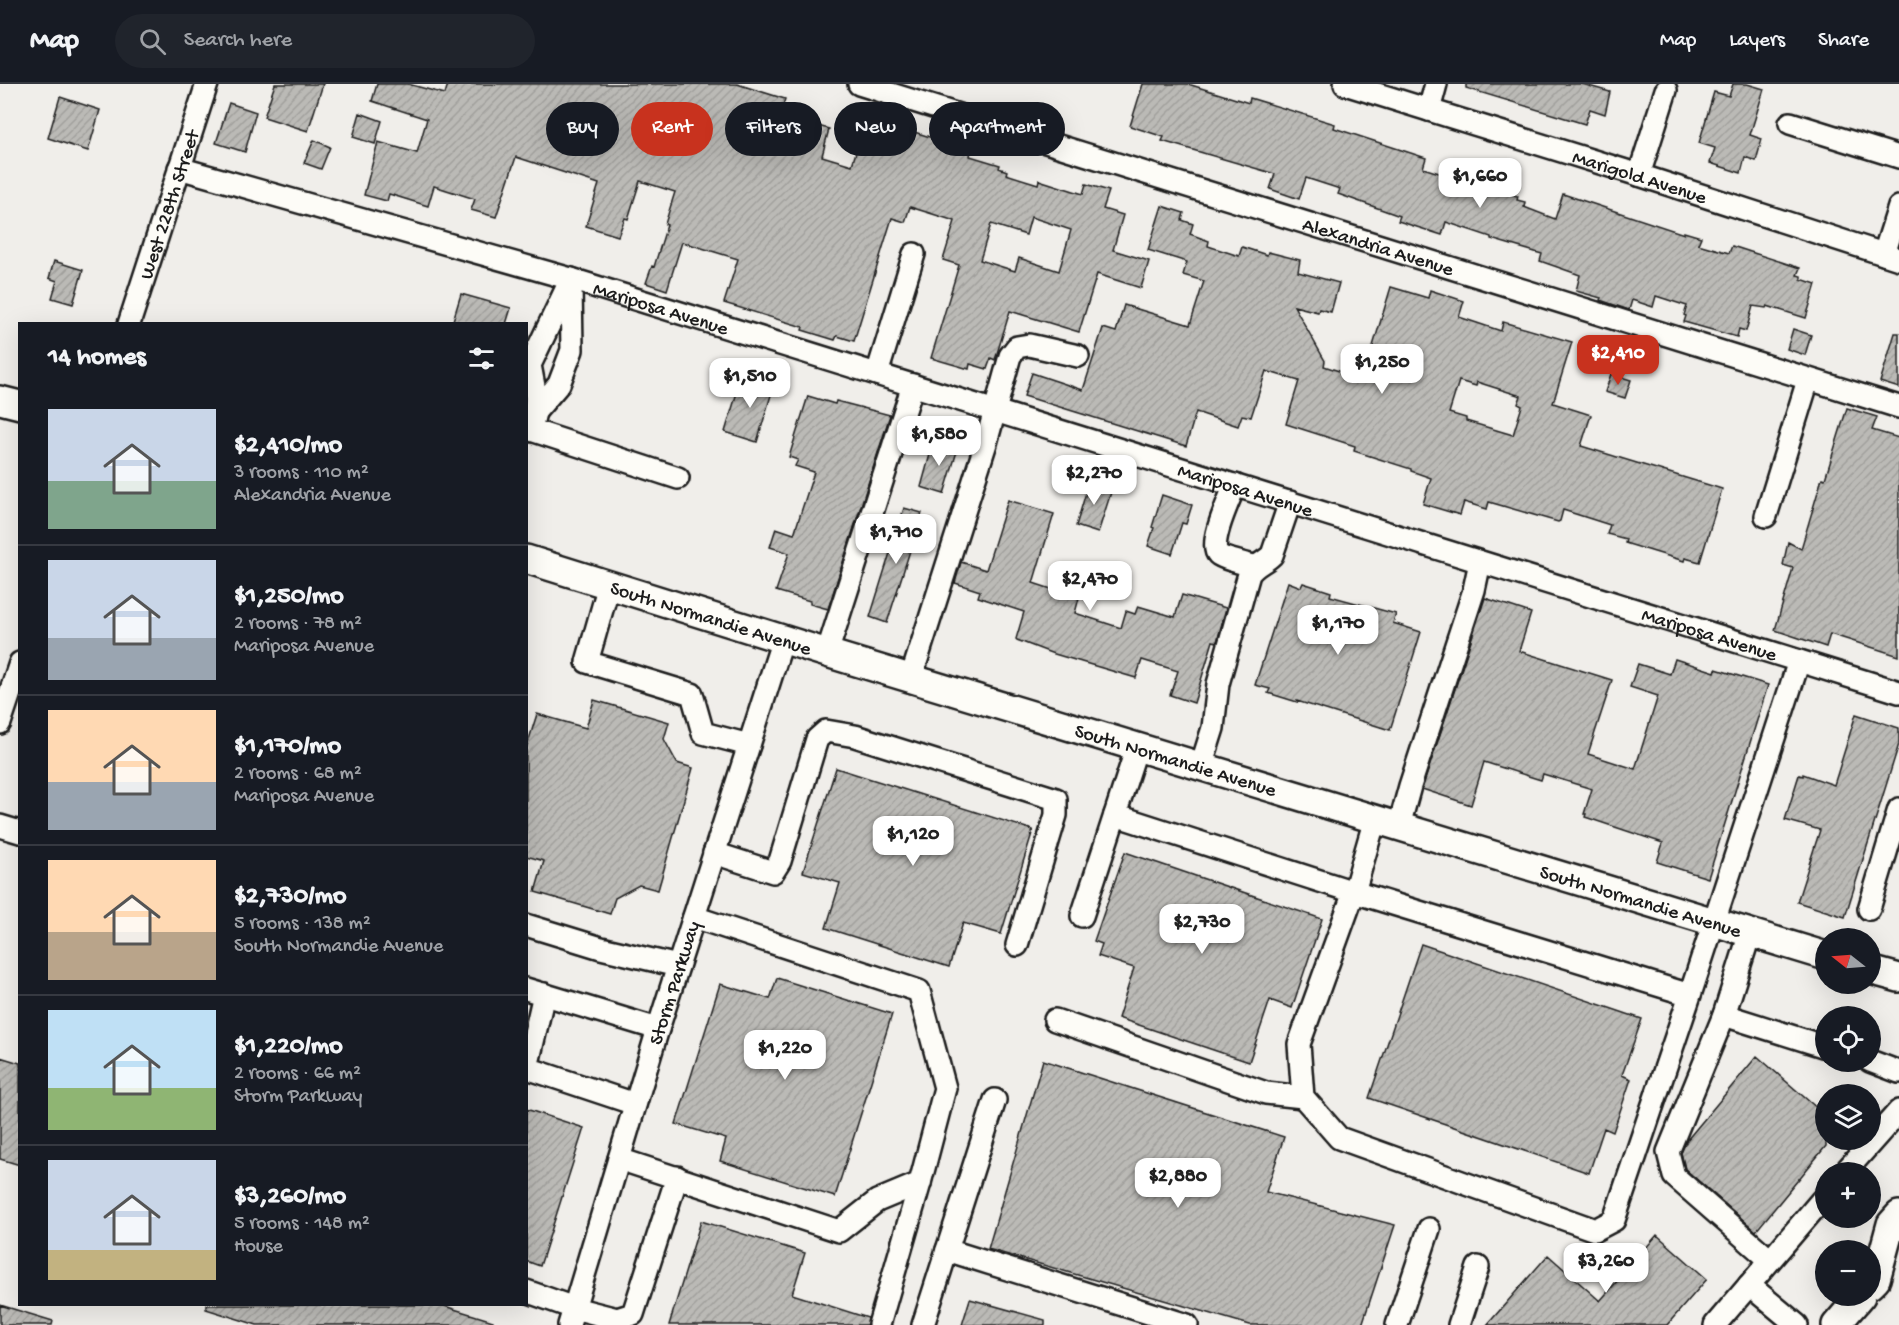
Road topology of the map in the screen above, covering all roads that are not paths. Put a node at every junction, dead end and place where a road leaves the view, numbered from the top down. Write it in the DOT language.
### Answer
graph roads {
  1 [pos="207,84"];
  2 [pos="859,84"];
  3 [pos="1345,84"];
  4 [pos="1436,84"];
  5 [pos="1666,90"];
  6 [pos="1429,110"];
  7 [pos="1790,123"];
  8 [pos="1899,157"];
  9 [pos="179,168"];
  10 [pos="1639,175"];
  11 [pos="1899,207"];
  12 [pos="914,254"];
  13 [pos="1892,256"];
  14 [pos="571,279"];
  15 [pos="130,322"];
  16 [pos="1078,356"];
  17 [pos="878,374"];
  18 [pos="1808,380"];
  19 [pos="914,385"];
  20 [pos="0,400"];
  21 [pos="18,404"];
  22 [pos="1899,407"];
  23 [pos="996,411"];
  24 [pos="531,424"];
  25 [pos="678,478"];
  26 [pos="1235,485"];
  27 [pos="1290,502"];
  28 [pos="1766,516"];
  29 [pos="528,560"];
  30 [pos="1480,562"];
  31 [pos="1254,566"];
  32 [pos="609,585"];
  33 [pos="783,639"];
  34 [pos="827,653"];
  35 [pos="1799,661"];
  36 [pos="12,670"];
  37 [pos="911,678"];
  38 [pos="1899,692"];
  39 [pos="0,723"];
  40 [pos="749,745"];
  41 [pos="1137,747"];
  42 [pos="1201,766"];
  43 [pos="1899,809"];
  44 [pos="1115,815"];
  45 [pos="1387,823"];
  46 [pos="0,826"];
  47 [pos="18,831"];
  48 [pos="714,853"];
  49 [pos="1354,892"];
  50 [pos="1869,909"];
  51 [pos="1082,916"];
  52 [pos="694,917"];
  53 [pos="1714,922"];
  54 [pos="528,926"];
  55 [pos="1750,933"];
  56 [pos="1017,945"];
  57 [pos="1815,953"];
  58 [pos="678,966"];
  59 [pos="1881,973"];
  60 [pos="1899,978"];
  61 [pos="535,991"];
  62 [pos="1690,995"];
  63 [pos="1724,1015"];
  64 [pos="1055,1020"];
  65 [pos="658,1029"];
  66 [pos="1815,1044"];
  67 [pos="528,1058"];
  68 [pos="1881,1065"];
  69 [pos="528,1068"];
  70 [pos="1899,1072"];
  71 [pos="1303,1097"];
  72 [pos="995,1100"];
  73 [pos="635,1104"];
  74 [pos="1899,1111"];
  75 [pos="619,1159"];
  76 [pos="1854,1162"];
  77 [pos="677,1177"];
  78 [pos="920,1183"];
  79 [pos="1815,1208"];
  80 [pos="1899,1215"];
  81 [pos="1429,1229"];
  82 [pos="947,1250"];
  83 [pos="1770,1260"];
  84 [pos="1881,1265"];
  85 [pos="1478,1267"];
  86 [pos="1749,1285"];
  87 [pos="528,1292"];
  88 [pos="1854,1306"];
  89 [pos="571,1316"];
  90 [pos="879,1325"];
  91 [pos="923,1325"];
  92 [pos="1187,1325"];
  93 [pos="1397,1325"];
  94 [pos="1459,1325"];
  95 [pos="1715,1325"];
  96 [pos="1797,1325"];
  97 [pos="1836,1325"];
  1 -- 9 [label="street, West 228th Street"];
  2 -- 18 [label="street, Alexandria Avenue"];
  3 -- 6 [label="street, Marigold Avenue"];
  4 -- 6 [label="street"];
  5 -- 10 [label="street"];
  6 -- 10 [label="street, Marigold Avenue"];
  7 -- 8 [label="street"];
  9 -- 14 [label="street, Mariposa Avenue"];
  9 -- 15 [label="street, West 228th Street"];
  10 -- 13 [label="street, Marigold Avenue"];
  11 -- 13 [label="street"];
  12 -- 17 [label="street"];
  14 -- 17 [label="street, Mariposa Avenue"];
  14 -- 24 [label="street"];
  14 -- 24 [label="street"];
  16 -- 23 [label="street"];
  17 -- 19 [label="street, Mariposa Avenue"];
  18 -- 22 [label="street, Alexandria Avenue"];
  18 -- 28 [label="street"];
  19 -- 23 [label="street, Mariposa Avenue"];
  19 -- 34 [label="street"];
  20 -- 21 [label="main road"];
  23 -- 26 [label="street, Mariposa Avenue"];
  23 -- 37 [label="street"];
  24 -- 25 [label="street"];
  26 -- 27 [label="street, Mariposa Avenue"];
  26 -- 31 [label="street"];
  27 -- 30 [label="street, Mariposa Avenue"];
  27 -- 31 [label="street"];
  29 -- 32 [label="main road, South Normandie Avenue"];
  30 -- 35 [label="street, Mariposa Avenue"];
  30 -- 45 [label="street"];
  31 -- 42 [label="street"];
  32 -- 33 [label="main road, South Normandie Avenue"];
  32 -- 40 [label="street"];
  33 -- 34 [label="main road, South Normandie Avenue"];
  33 -- 40 [label="street, Storm Parkway"];
  34 -- 37 [label="main road, South Normandie Avenue"];
  35 -- 38 [label="street, Mariposa Avenue"];
  35 -- 53 [label="street"];
  36 -- 39 [label="street"];
  37 -- 41 [label="main road, South Normandie Avenue"];
  40 -- 48 [label="street, Storm Parkway"];
  41 -- 42 [label="main road, South Normandie Avenue"];
  41 -- 44 [label="street"];
  42 -- 45 [label="main road, South Normandie Avenue"];
  43 -- 50 [label="street"];
  44 -- 49 [label="street"];
  44 -- 51 [label="street"];
  45 -- 49 [label="street"];
  45 -- 53 [label="main road, South Normandie Avenue"];
  46 -- 47 [label="street"];
  48 -- 52 [label="street, Storm Parkway"];
  48 -- 56 [label="street"];
  49 -- 62 [label="street"];
  49 -- 71 [label="street"];
  52 -- 58 [label="street, Storm Parkway"];
  52 -- 78 [label="street"];
  53 -- 55 [label="main road, South Normandie Avenue"];
  53 -- 62 [label="street"];
  54 -- 58 [label="street"];
  55 -- 57 [label="main road, South Normandie Avenue"];
  55 -- 63 [label="street"];
  58 -- 65 [label="street, Storm Parkway"];
  59 -- 60 [label="main road"];
  61 -- 65 [label="street"];
  61 -- 67 [label="street"];
  62 -- 71 [label="street"];
  63 -- 66 [label="street"];
  63 -- 83 [label="street"];
  64 -- 71 [label="street"];
  65 -- 73 [label="street, Storm Parkway"];
  68 -- 70 [label="street"];
  69 -- 73 [label="street"];
  72 -- 82 [label="street"];
  73 -- 75 [label="street, Storm Parkway"];
  74 -- 76 [label="street"];
  75 -- 77 [label="street"];
  75 -- 89 [label="street, Storm Parkway"];
  77 -- 78 [label="street"];
  77 -- 89 [label="street"];
  78 -- 90 [label="street"];
  79 -- 83 [label="street"];
  80 -- 84 [label="main road"];
  81 -- 93 [label="street"];
  82 -- 91 [label="street"];
  82 -- 92 [label="street"];
  83 -- 86 [label="street"];
  85 -- 94 [label="street"];
  86 -- 95 [label="street"];
  86 -- 96 [label="street"];
  87 -- 89 [label="street"];
  88 -- 97 [label="main road"];
}
